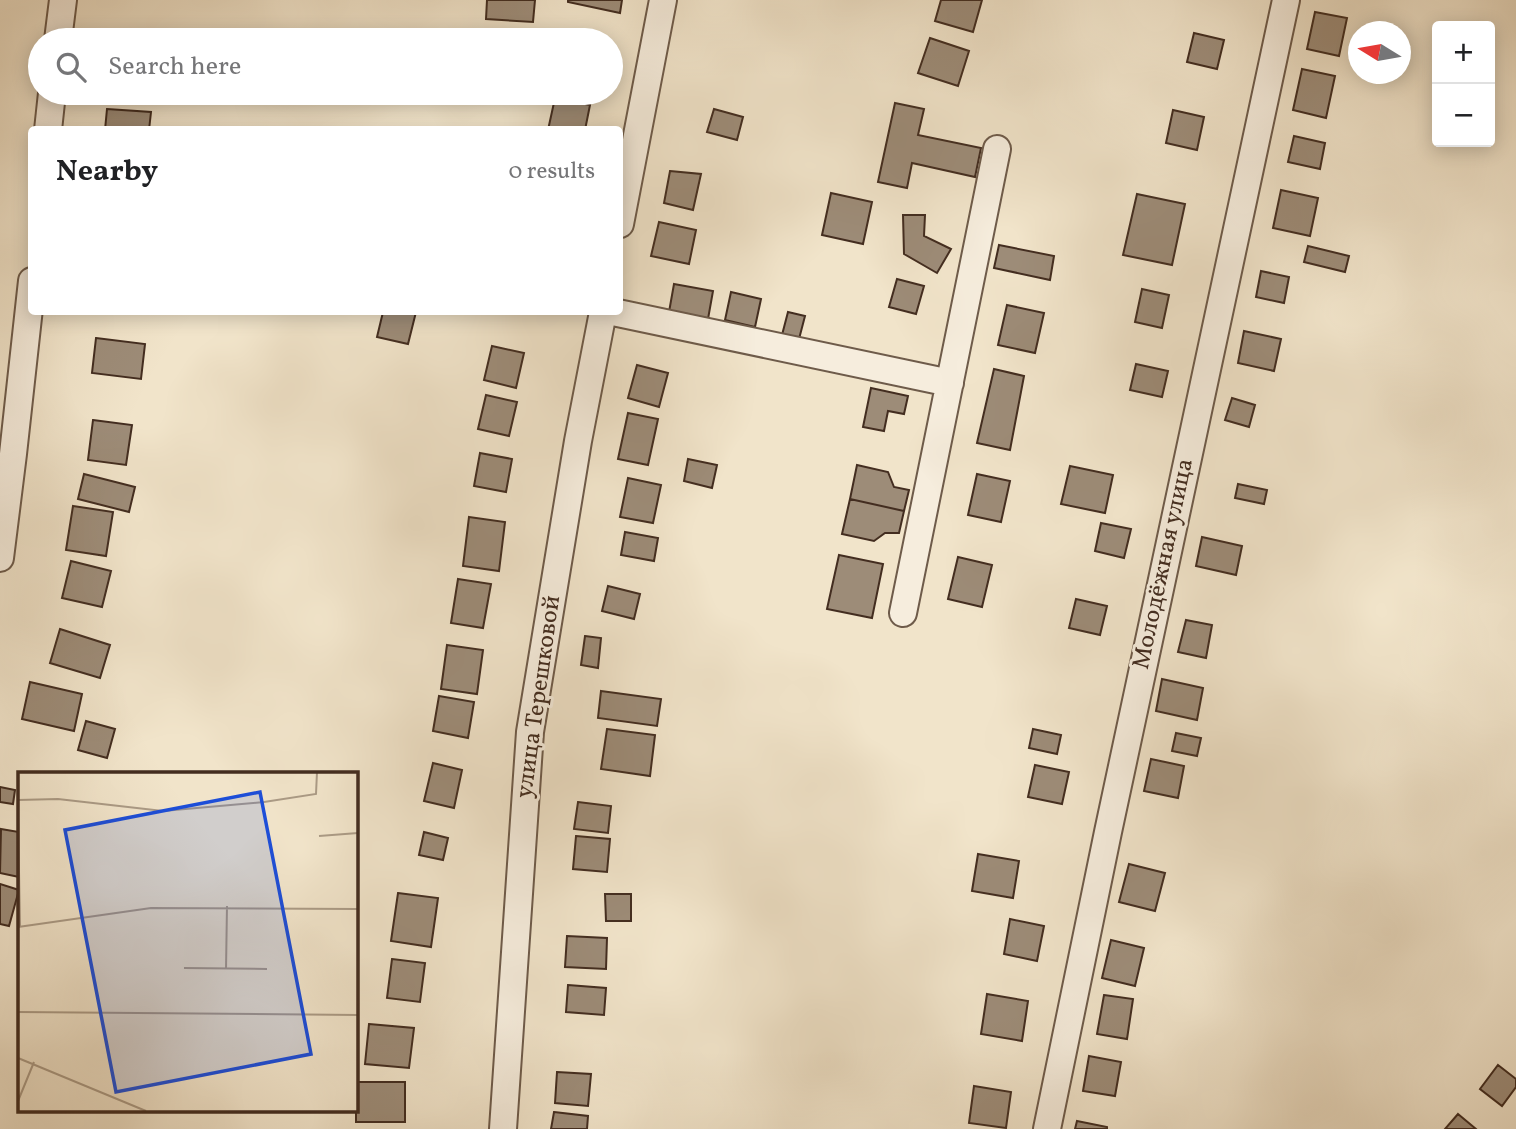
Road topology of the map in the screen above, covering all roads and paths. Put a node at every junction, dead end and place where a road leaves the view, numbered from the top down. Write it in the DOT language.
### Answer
graph roads {
  1 [pos="63,0"];
  2 [pos="663,0"];
  3 [pos="1286,0"];
  4 [pos="60,28"];
  5 [pos="51,105"];
  6 [pos="48,126"];
  7 [pos="997,149"];
  8 [pos="623,208"];
  9 [pos="623,314"];
  10 [pos="28,315"];
  11 [pos="602,315"];
  12 [pos="950,383"];
  13 [pos="0,558"];
  14 [pos="903,613"];
  15 [pos="503,1129"];
  16 [pos="1046,1129"];
  1 -- 4 [label="street"];
  2 -- 8 [label="street"];
  3 -- 16 [label="street, Молодёжная улица"];
  5 -- 6 [label="street"];
  7 -- 12 [label="street"];
  9 -- 12 [label="street"];
  10 -- 13 [label="street"];
  11 -- 15 [label="street, улица Терешковой"];
  12 -- 14 [label="street"];
}
